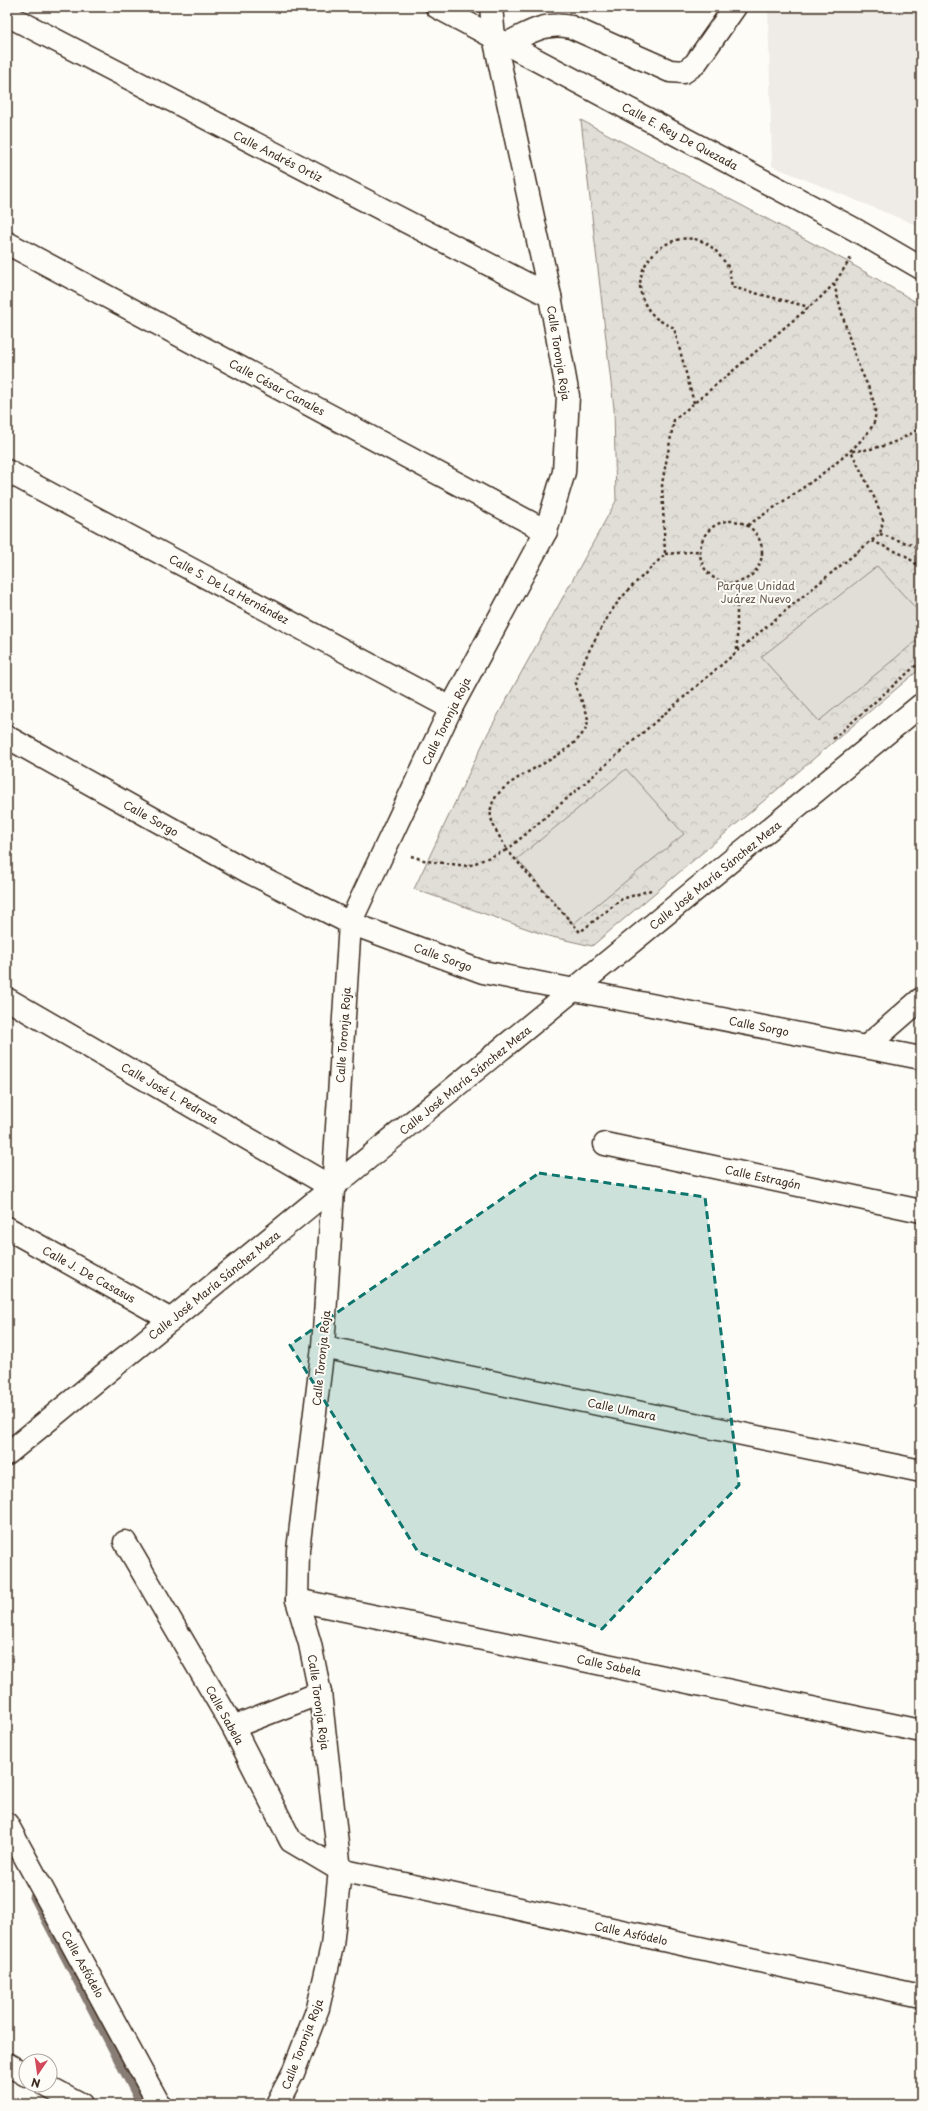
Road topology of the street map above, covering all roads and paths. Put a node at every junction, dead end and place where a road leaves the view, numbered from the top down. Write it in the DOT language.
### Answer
graph roads {
  1 [pos="437,7"];
  2 [pos="492,7"];
  3 [pos="735,7"];
  4 [pos="7,15"];
  5 [pos="500,40"];
  6 [pos="864,235"];
  7 [pos="7,243"];
  8 [pos="921,268"];
  9 [pos="834,284"];
  10 [pos="550,296"];
  11 [pos="809,307"];
  12 [pos="694,403"];
  13 [pos="921,427"];
  14 [pos="851,451"];
  15 [pos="7,471"];
  16 [pos="748,525"];
  17 [pos="546,531"];
  18 [pos="880,534"];
  19 [pos="872,541"];
  20 [pos="921,548"];
  21 [pos="699,551"];
  22 [pos="665,554"];
  23 [pos="921,568"];
  24 [pos="737,584"];
  25 [pos="737,650"];
  26 [pos="921,661"];
  27 [pos="921,705"];
  28 [pos="451,708"];
  29 [pos="7,737"];
  30 [pos="830,741"];
  31 [pos="385,849"];
  32 [pos="507,850"];
  33 [pos="653,889"];
  34 [pos="350,923"];
  35 [pos="575,990"];
  36 [pos="7,999"];
  37 [pos="921,999"];
  38 [pos="866,1047"];
  39 [pos="921,1058"];
  40 [pos="604,1144"];
  41 [pos="333,1188"];
  42 [pos="921,1211"];
  43 [pos="7,1228"];
  44 [pos="171,1320"];
  45 [pos="324,1347"];
  46 [pos="9,1449"];
  47 [pos="921,1471"];
  48 [pos="124,1542"];
  49 [pos="297,1600"];
  50 [pos="320,1693"];
  51 [pos="233,1727"];
  52 [pos="921,1731"];
  53 [pos="7,1824"];
  54 [pos="340,1870"];
  55 [pos="921,1996"];
  56 [pos="7,2064"];
  57 [pos="18,2070"];
  58 [pos="58,2092"];
  59 [pos="81,2104"];
  60 [pos="159,2104"];
  61 [pos="277,2104"];
  1 -- 5 [label="street, Calle E. Rey De Quezada"];
  2 -- 5 [label="street, Calle Toronja Roja"];
  3 -- 5 [label="street"];
  4 -- 10 [label="street, Calle Andrés Ortiz"];
  5 -- 6 [label="street, Calle E. Rey De Quezada"];
  5 -- 10 [label="street, Calle Toronja Roja"];
  6 -- 8 [label="street, Calle E. Rey De Quezada"];
  6 -- 9 [label="path"];
  7 -- 17 [label="street, Calle César Canales"];
  9 -- 11 [label="path"];
  9 -- 14 [label="path"];
  10 -- 17 [label="street, Calle Toronja Roja"];
  11 -- 12 [label="path"];
  11 -- 12 [label="path"];
  12 -- 22 [label="path"];
  13 -- 14 [label="path"];
  14 -- 16 [label="path"];
  14 -- 18 [label="path"];
  15 -- 28 [label="street, Calle S. De La Hernández"];
  16 -- 21 [label="path"];
  16 -- 24 [label="path"];
  17 -- 28 [label="street, Calle Toronja Roja"];
  18 -- 19 [label="path"];
  18 -- 20 [label="path"];
  19 -- 23 [label="path"];
  19 -- 25 [label="path"];
  21 -- 22 [label="path"];
  21 -- 24 [label="path"];
  22 -- 32 [label="path"];
  24 -- 25 [label="path"];
  25 -- 32 [label="path"];
  26 -- 30 [label="path"];
  27 -- 35 [label="street, Calle José María Sánchez Meza"];
  28 -- 31 [label="street, Calle Toronja Roja"];
  29 -- 34 [label="street, Calle Sorgo"];
  31 -- 32 [label="path"];
  31 -- 34 [label="street, Calle Toronja Roja"];
  32 -- 33 [label="path"];
  34 -- 35 [label="street, Calle Sorgo"];
  34 -- 41 [label="street, Calle Toronja Roja"];
  35 -- 38 [label="street, Calle Sorgo"];
  35 -- 41 [label="street, Calle José María Sánchez Meza"];
  36 -- 41 [label="street, Calle José L. Pedroza"];
  37 -- 38 [label="street"];
  38 -- 39 [label="street, Calle Sorgo"];
  40 -- 42 [label="street, Calle Estragón"];
  41 -- 44 [label="street, Calle José María Sánchez Meza"];
  41 -- 45 [label="street, Calle Toronja Roja"];
  43 -- 44 [label="street, Calle J. De Casasus"];
  44 -- 46 [label="street, Calle José María Sánchez Meza"];
  45 -- 47 [label="street, Calle Ulmara"];
  45 -- 49 [label="street, Calle Toronja Roja"];
  48 -- 51 [label="street, Calle Sabela"];
  49 -- 50 [label="street, Calle Toronja Roja"];
  49 -- 52 [label="street, Calle Sabela"];
  50 -- 51 [label="street"];
  50 -- 54 [label="street, Calle Toronja Roja"];
  51 -- 54 [label="street, Calle Sabela"];
  53 -- 60 [label="street, Calle Asfódelo"];
  54 -- 55 [label="street, Calle Asfódelo"];
  54 -- 61 [label="street, Calle Toronja Roja"];
  56 -- 57 [label="street"];
  58 -- 59 [label="street"];
}
